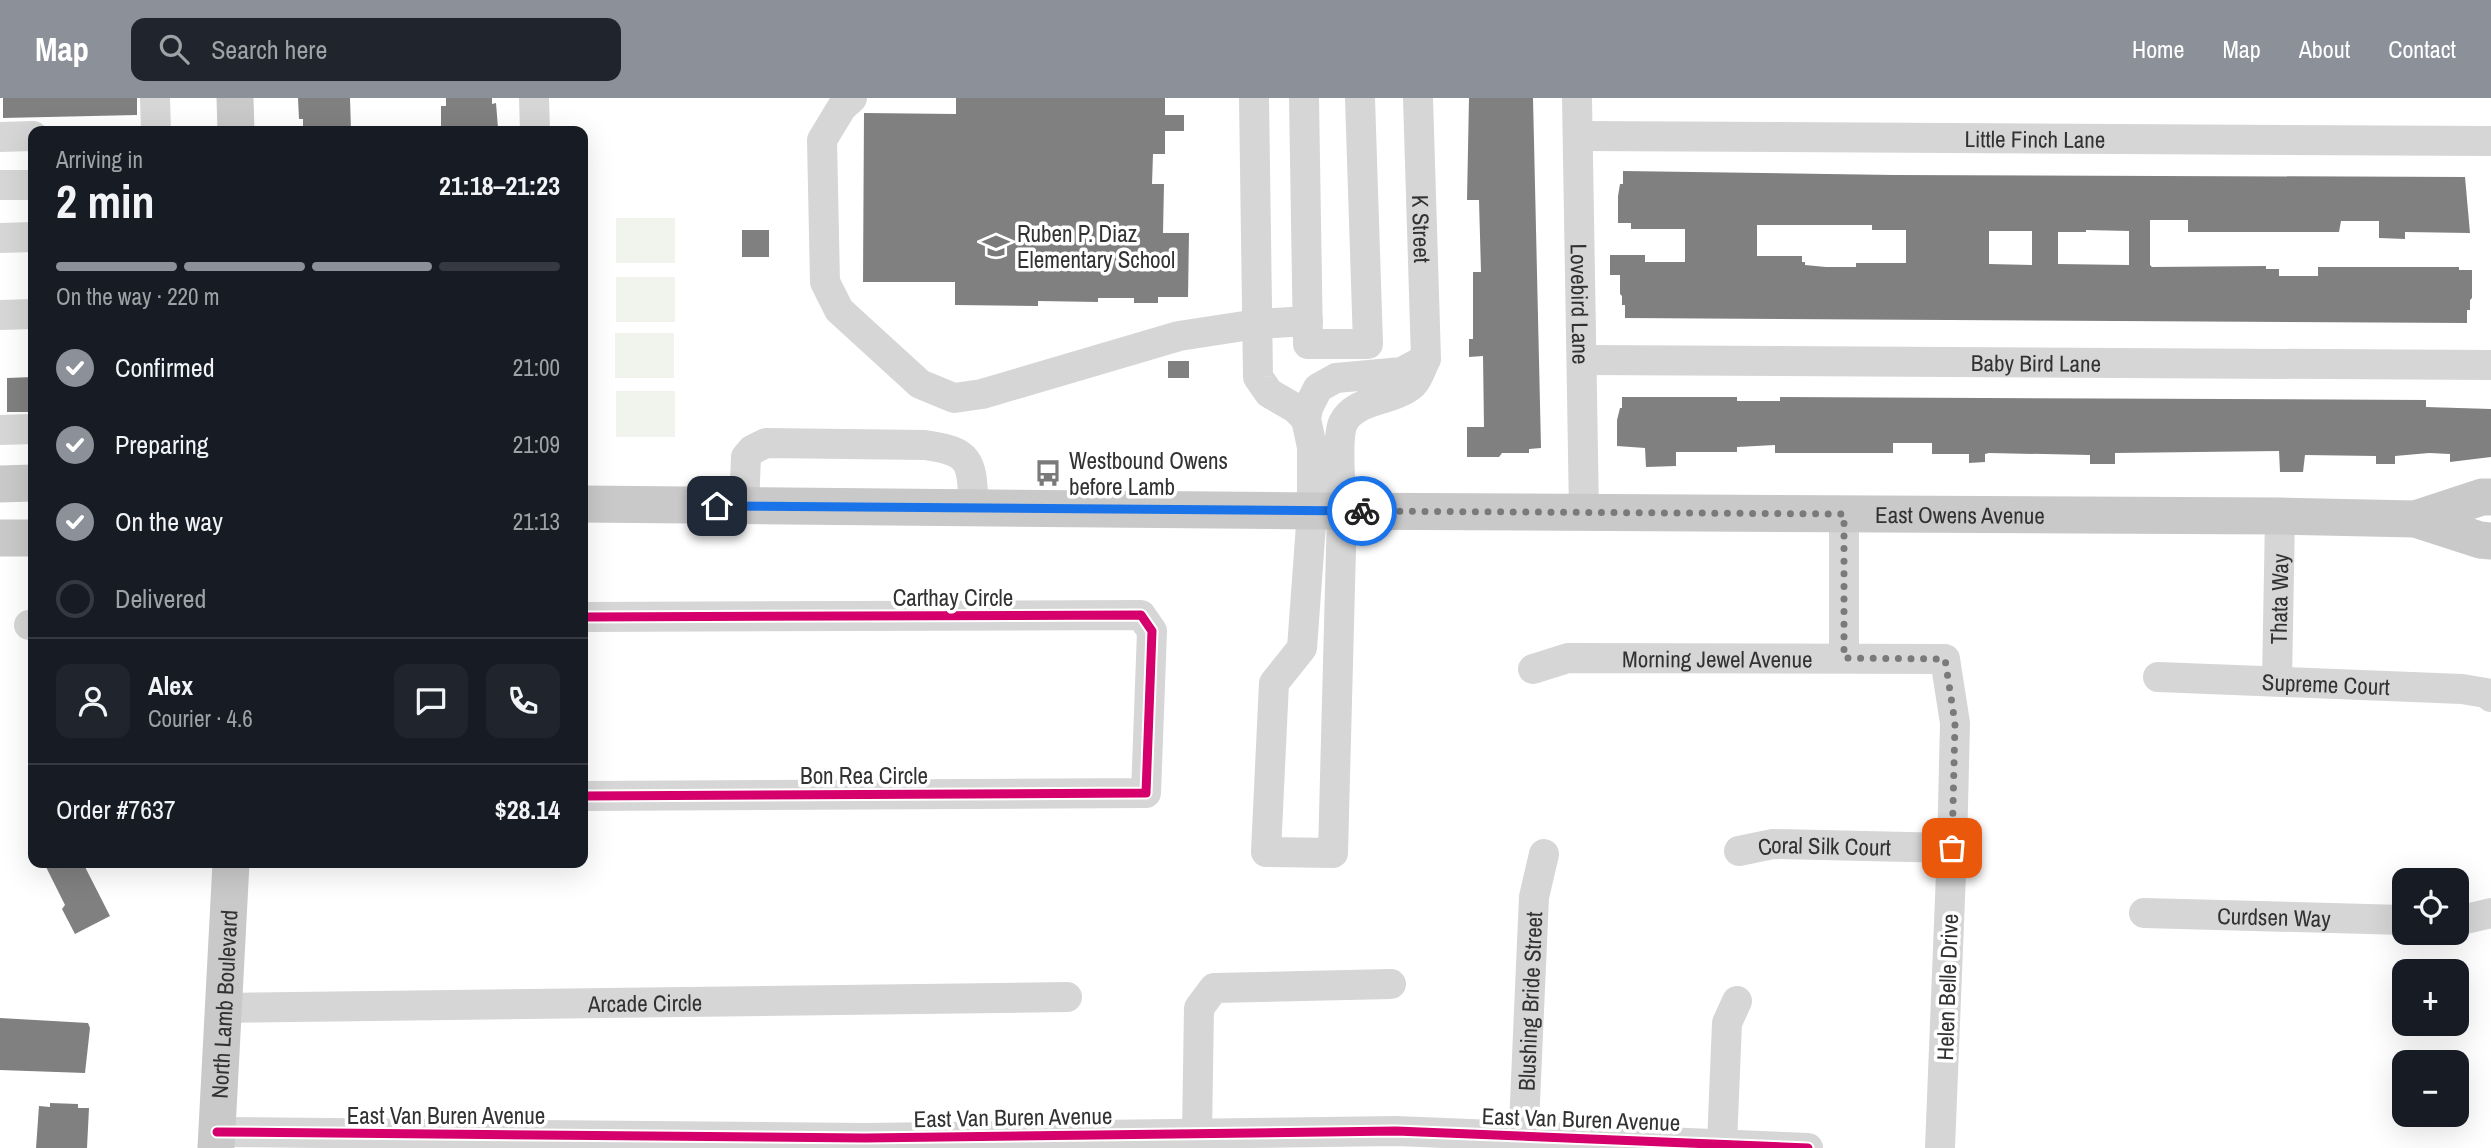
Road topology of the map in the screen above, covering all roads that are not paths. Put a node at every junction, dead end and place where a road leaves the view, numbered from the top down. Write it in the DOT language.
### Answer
graph roads {
  1 [pos="155,98"];
  2 [pos="235,98"];
  3 [pos="534,98"];
  4 [pos="852,98"];
  5 [pos="1254,98"];
  6 [pos="1304,98"];
  7 [pos="1360,98"];
  8 [pos="1418,98"];
  9 [pos="1577,98"];
  10 [pos="156,126"];
  11 [pos="236,126"];
  12 [pos="535,126"];
  13 [pos="28,136"];
  14 [pos="1578,136"];
  15 [pos="0,137"];
  16 [pos="2491,141"];
  17 [pos="28,185"];
  18 [pos="0,186"];
  19 [pos="28,237"];
  20 [pos="0,238"];
  21 [pos="0,314"];
  22 [pos="28,314"];
  23 [pos="1308,321"];
  24 [pos="1257,324"];
  25 [pos="1426,359"];
  26 [pos="1583,360"];
  27 [pos="2491,365"];
  28 [pos="1306,419"];
  29 [pos="28,429"];
  30 [pos="0,430"];
  31 [pos="28,483"];
  32 [pos="0,484"];
  33 [pos="2491,497"];
  34 [pos="588,504"];
  35 [pos="744,506"];
  36 [pos="974,508"];
  37 [pos="1327,511"];
  38 [pos="1584,513"];
  39 [pos="1844,514"];
  40 [pos="2280,516"];
  41 [pos="2415,519"];
  42 [pos="0,538"];
  43 [pos="28,538"];
  44 [pos="2491,541"];
  45 [pos="588,618"];
  46 [pos="1844,658"];
  47 [pos="1945,659"];
  48 [pos="1533,670"];
  49 [pos="2158,677"];
  50 [pos="2277,681"];
  51 [pos="2491,697"];
  52 [pos="1146,793"];
  53 [pos="588,796"];
  54 [pos="1952,848"];
  55 [pos="1738,851"];
  56 [pos="1544,854"];
  57 [pos="231,868"];
  58 [pos="2144,913"];
  59 [pos="2491,913"];
  60 [pos="2469,918"];
  61 [pos="2392,920"];
  62 [pos="1391,984"];
  63 [pos="1067,998"];
  64 [pos="1737,1001"];
  65 [pos="223,1008"];
  66 [pos="1189,1139"];
  67 [pos="217,1140"];
  68 [pos="361,1141"];
  69 [pos="547,1142"];
  70 [pos="641,1142"];
  71 [pos="798,1142"];
  72 [pos="1523,1142"];
  73 [pos="1722,1144"];
  74 [pos="1808,1148"];
  75 [pos="1940,1148"];
  1 -- 10 [label="street"];
  2 -- 11 [label="main road"];
  3 -- 12 [label="street"];
  4 -- 24 [label="street"];
  5 -- 24 [label="street"];
  6 -- 23 [label="street"];
  7 -- 23 [label="street"];
  8 -- 25 [label="street, K Street"];
  9 -- 14 [label="street, Lovebird Lane"];
  13 -- 15 [label="street"];
  14 -- 16 [label="street, Little Finch Lane"];
  14 -- 26 [label="street, Lovebird Lane"];
  17 -- 18 [label="street"];
  19 -- 20 [label="street"];
  21 -- 22 [label="street"];
  23 -- 24 [label="street"];
  24 -- 28 [label="street"];
  25 -- 28 [label="street"];
  25 -- 37 [label="street"];
  26 -- 27 [label="street, Baby Bird Lane"];
  26 -- 38 [label="street, Lovebird Lane"];
  28 -- 37 [label="street"];
  29 -- 30 [label="street"];
  31 -- 32 [label="main road"];
  33 -- 41 [label="main road, East Owens Avenue"];
  34 -- 35 [label="main road, East Owens Avenue"];
  35 -- 36 [label="main road, East Owens Avenue"];
  35 -- 36 [label="street"];
  36 -- 37 [label="main road, East Owens Avenue"];
  37 -- 37 [label="street"];
  37 -- 38 [label="main road, East Owens Avenue"];
  38 -- 39 [label="main road, East Owens Avenue"];
  39 -- 40 [label="main road, East Owens Avenue"];
  39 -- 46 [label="street"];
  40 -- 41 [label="main road, East Owens Avenue"];
  40 -- 50 [label="street, Thata Way"];
  41 -- 44 [label="main road, East Owens Avenue"];
  42 -- 43 [label="main road"];
  45 -- 52 [label="street, Carthay Circle"];
  46 -- 47 [label="street, Morning Jewel Avenue"];
  46 -- 48 [label="street, Morning Jewel Avenue"];
  47 -- 54 [label="street, Helen Belle Drive"];
  49 -- 50 [label="street, Supreme Court"];
  50 -- 51 [label="street, Supreme Court"];
  52 -- 53 [label="street, Bon Rea Circle"];
  54 -- 55 [label="street, Coral Silk Court"];
  54 -- 75 [label="street, Helen Belle Drive"];
  56 -- 72 [label="street, Blushing Bride Street"];
  57 -- 65 [label="main road, North Lamb Boulevard"];
  58 -- 61 [label="street, Curdsen Way"];
  59 -- 60 [label="street"];
  62 -- 66 [label="street"];
  63 -- 65 [label="street, Arcade Circle"];
  64 -- 73 [label="street"];
  65 -- 67 [label="main road, North Lamb Boulevard"];
  66 -- 71 [label="street, East Van Buren Avenue"];
  66 -- 72 [label="street, East Van Buren Avenue"];
  67 -- 68 [label="street, East Van Buren Avenue"];
  68 -- 69 [label="street, East Van Buren Avenue"];
  69 -- 70 [label="street, East Van Buren Avenue"];
  70 -- 71 [label="street, East Van Buren Avenue"];
  72 -- 73 [label="street, East Van Buren Avenue"];
  73 -- 74 [label="street, East Van Buren Avenue"];
}
